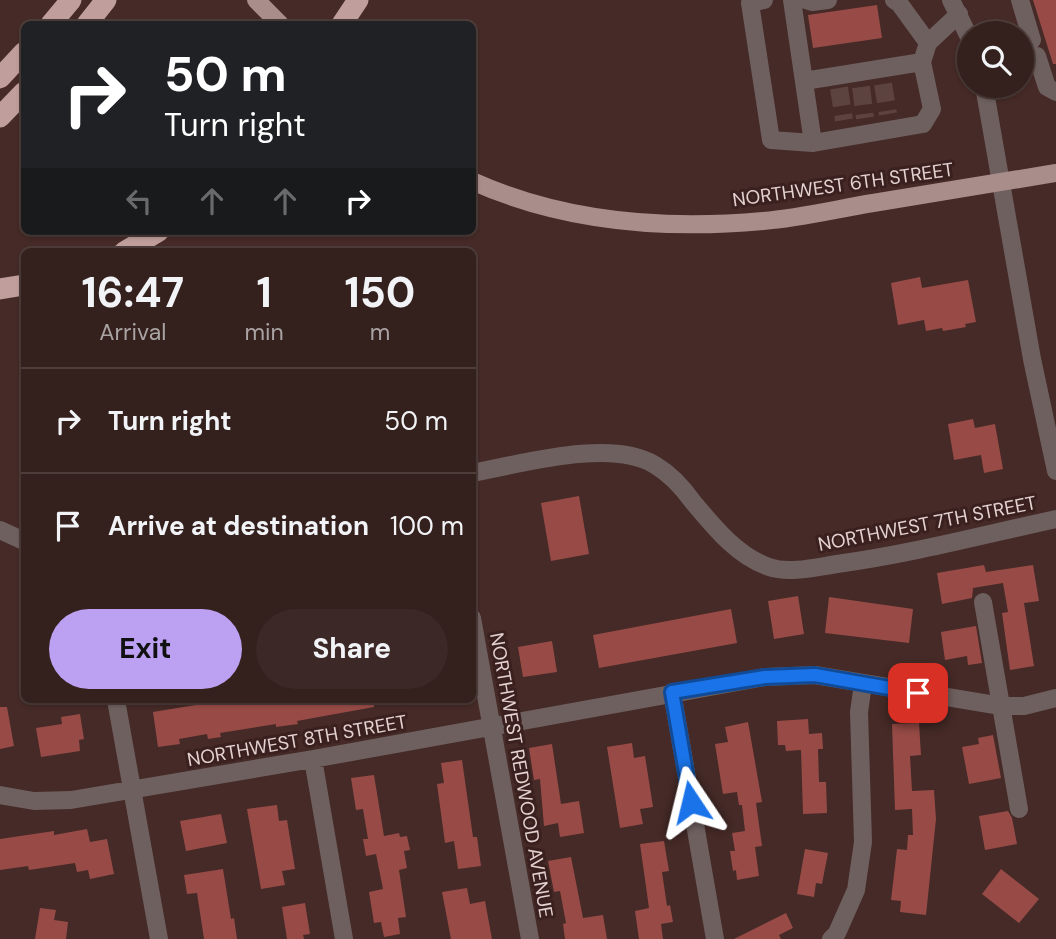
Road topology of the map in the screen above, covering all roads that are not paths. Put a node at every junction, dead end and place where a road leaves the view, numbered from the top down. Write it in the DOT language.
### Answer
graph roads {
  1 [pos="69,0"];
  2 [pos="106,0"];
  3 [pos="256,0"];
  4 [pos="358,0"];
  5 [pos="764,0"];
  6 [pos="793,0"];
  7 [pos="806,0"];
  8 [pos="828,0"];
  9 [pos="894,0"];
  10 [pos="1020,0"];
  11 [pos="955,7"];
  12 [pos="55,21"];
  13 [pos="89,21"];
  14 [pos="277,21"];
  15 [pos="344,21"];
  16 [pos="928,43"];
  17 [pos="21,55"];
  18 [pos="922,62"];
  19 [pos="0,78"];
  20 [pos="804,81"];
  21 [pos="1056,92"];
  22 [pos="21,95"];
  23 [pos="986,98"];
  24 [pos="0,117"];
  25 [pos="813,143"];
  26 [pos="1056,173"];
  27 [pos="1001,182"];
  28 [pos="476,183"];
  29 [pos="152,235"];
  30 [pos="131,248"];
  31 [pos="21,286"];
  32 [pos="0,289"];
  33 [pos="1056,471"];
  34 [pos="476,472"];
  35 [pos="1056,519"];
  36 [pos="0,530"];
  37 [pos="21,540"];
  38 [pos="983,601"];
  39 [pos="476,640"];
  40 [pos="863,684"];
  41 [pos="672,692"];
  42 [pos="1056,698"];
  43 [pos="117,703"];
  44 [pos="1001,706"];
  45 [pos="492,726"];
  46 [pos="313,759"];
  47 [pos="132,789"];
  48 [pos="0,795"];
  49 [pos="1019,809"];
  50 [pos="159,939"];
  51 [pos="344,939"];
  52 [pos="530,939"];
  53 [pos="715,939"];
  54 [pos="831,939"];
  1 -- 12 [label="highway"];
  2 -- 13 [label="highway"];
  3 -- 14 [label="main road"];
  4 -- 15 [label="highway"];
  5 -- 25 [label="street"];
  6 -- 20 [label="street"];
  7 -- 8 [label="street"];
  9 -- 16 [label="street"];
  10 -- 21 [label="street"];
  11 -- 16 [label="street"];
  16 -- 18 [label="street"];
  17 -- 19 [label="highway"];
  18 -- 20 [label="street"];
  18 -- 25 [label="street"];
  20 -- 25 [label="street"];
  22 -- 24 [label="highway"];
  23 -- 27 [label="street"];
  26 -- 27 [label="main road, NORTHWEST 6TH STREET"];
  27 -- 28 [label="main road, NORTHWEST 6TH STREET"];
  27 -- 33 [label="street"];
  29 -- 30 [label="highway"];
  31 -- 32 [label="highway"];
  34 -- 35 [label="street, NORTHWEST 7TH STREET"];
  36 -- 37 [label="street"];
  38 -- 44 [label="street"];
  39 -- 45 [label="street, NORTHWEST REDWOOD AVENUE"];
  40 -- 41 [label="street, NORTHWEST 8TH STREET"];
  40 -- 44 [label="street, NORTHWEST 8TH STREET"];
  40 -- 54 [label="street"];
  41 -- 45 [label="street, NORTHWEST 8TH STREET"];
  41 -- 53 [label="street"];
  42 -- 44 [label="street, NORTHWEST 8TH STREET"];
  43 -- 47 [label="street"];
  44 -- 49 [label="street"];
  45 -- 46 [label="street, NORTHWEST 8TH STREET"];
  45 -- 52 [label="street, NORTHWEST REDWOOD AVENUE"];
  46 -- 47 [label="street, NORTHWEST 8TH STREET"];
  46 -- 51 [label="street"];
  47 -- 48 [label="street, NORTHWEST 8TH STREET"];
  47 -- 50 [label="street"];
}
